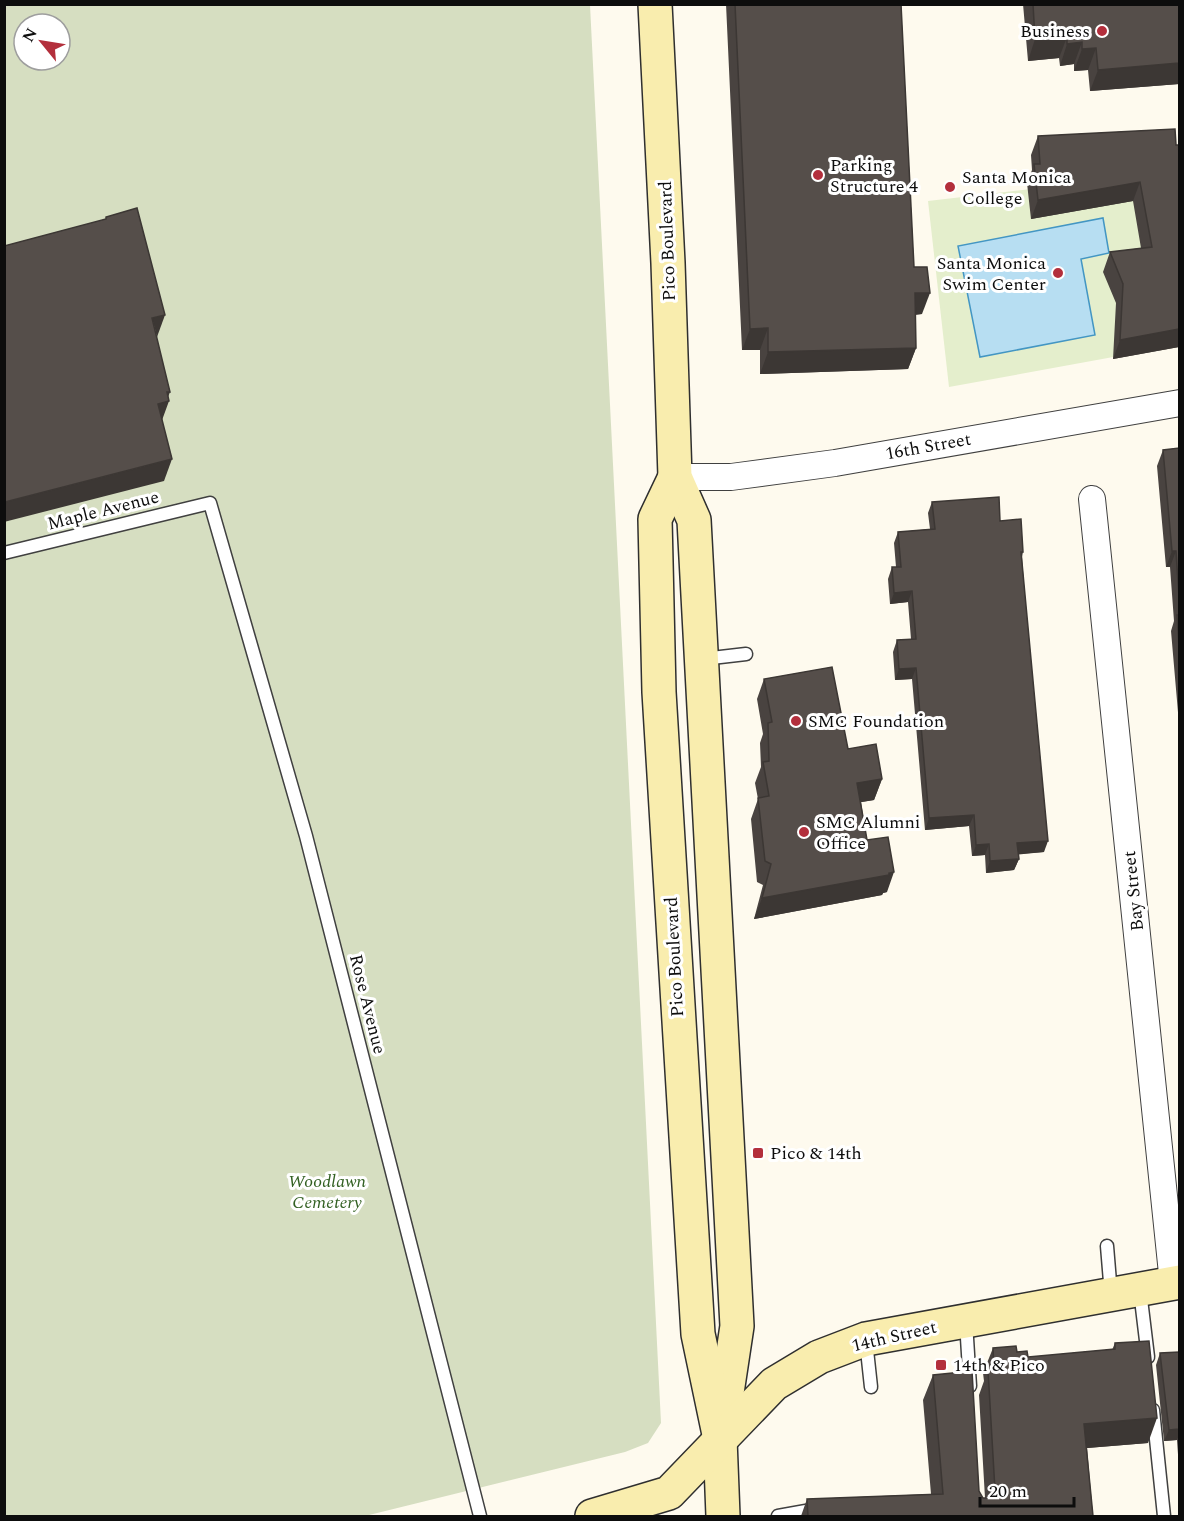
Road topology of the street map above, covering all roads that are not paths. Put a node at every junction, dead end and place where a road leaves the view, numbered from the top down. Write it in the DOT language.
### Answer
graph roads {
  1 [pos="655,4"];
  2 [pos="1179,403"];
  3 [pos="675,477"];
  4 [pos="1092,499"];
  5 [pos="210,503"];
  6 [pos="4,553"];
  7 [pos="746,654"];
  8 [pos="702,660"];
  9 [pos="704,739"];
  10 [pos="662,741"];
  11 [pos="718,955"];
  12 [pos="674,957"];
  13 [pos="1107,1246"];
  14 [pos="1176,1283"];
  15 [pos="1126,1292"];
  16 [pos="966,1321"];
  17 [pos="866,1339"];
  18 [pos="1149,1368"];
  19 [pos="871,1387"];
  20 [pos="971,1401"];
  21 [pos="1152,1402"];
  22 [pos="720,1439"];
  23 [pos="825,1509"];
  24 [pos="480,1516"];
  25 [pos="592,1516"];
  26 [pos="723,1516"];
  27 [pos="778,1516"];
  28 [pos="1164,1516"];
  1 -- 3 [label="main road, Pico Boulevard"];
  2 -- 3 [label="street, 16th Street"];
  3 -- 8 [label="main road, Pico Boulevard"];
  3 -- 10 [label="main road, Pico Boulevard"];
  4 -- 14 [label="street, Bay Street"];
  5 -- 6 [label="lane, Maple Avenue"];
  5 -- 24 [label="lane, Rose Avenue"];
  7 -- 8 [label="lane"];
  8 -- 9 [label="main road, Pico Boulevard"];
  9 -- 10 [label="main road"];
  9 -- 11 [label="main road, Pico Boulevard"];
  10 -- 12 [label="main road, Pico Boulevard"];
  11 -- 12 [label="main road"];
  11 -- 22 [label="main road, Pico Boulevard"];
  12 -- 22 [label="main road, Pico Boulevard"];
  13 -- 15 [label="lane"];
  14 -- 15 [label="main road, 14th Street"];
  15 -- 16 [label="main road, 14th Street"];
  15 -- 18 [label="lane"];
  16 -- 17 [label="main road, 14th Street"];
  16 -- 20 [label="lane"];
  17 -- 19 [label="lane"];
  17 -- 22 [label="main road, 14th Street"];
  21 -- 28 [label="lane"];
  22 -- 25 [label="main road, 14th Street"];
  22 -- 26 [label="main road, Pico Boulevard"];
  23 -- 27 [label="lane"];
}
